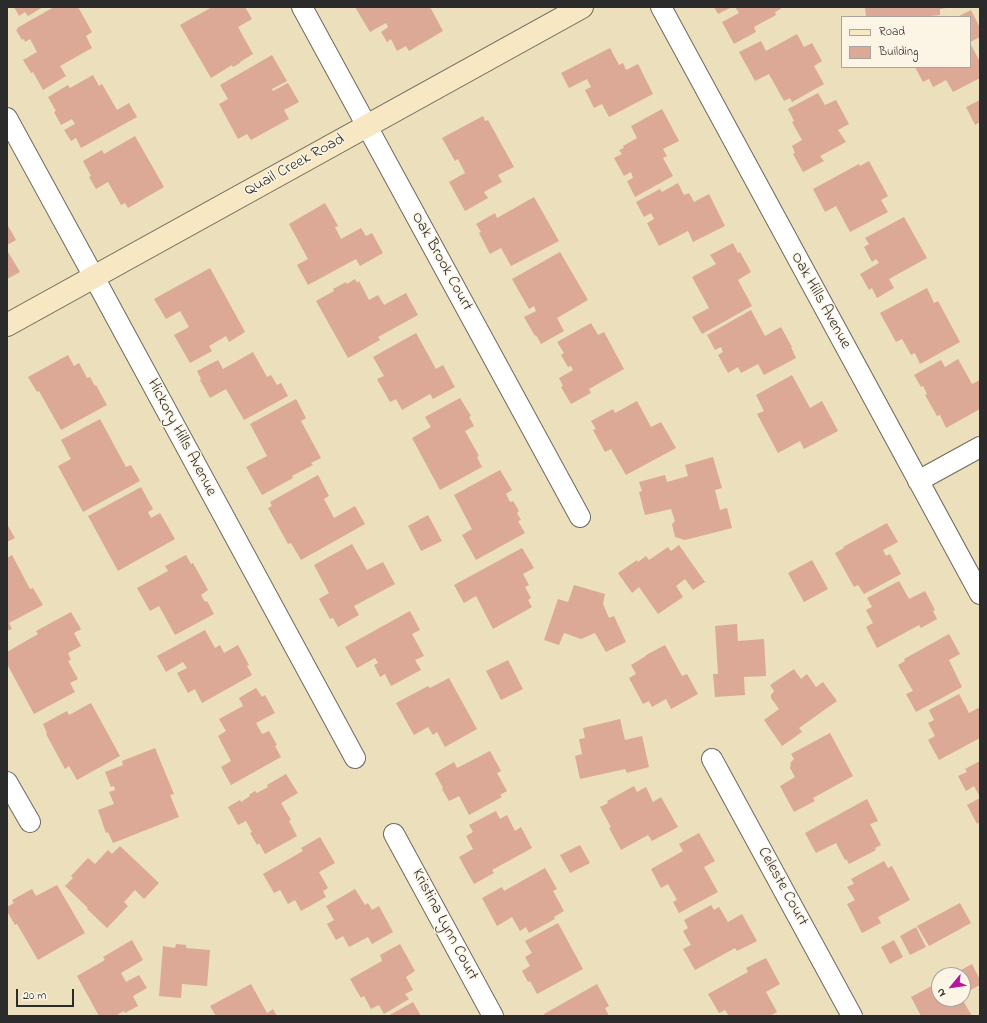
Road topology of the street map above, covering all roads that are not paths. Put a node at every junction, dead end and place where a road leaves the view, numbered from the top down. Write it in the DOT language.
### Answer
graph roads {
  1 [pos="302,7"];
  2 [pos="582,7"];
  3 [pos="661,7"];
  4 [pos="7,118"];
  5 [pos="367,126"];
  6 [pos="94,277"];
  7 [pos="7,325"];
  8 [pos="980,447"];
  9 [pos="918,481"];
  10 [pos="580,517"];
  11 [pos="980,594"];
  12 [pos="355,758"];
  13 [pos="712,759"];
  14 [pos="7,782"];
  15 [pos="30,822"];
  16 [pos="394,834"];
  17 [pos="845,1014"];
  18 [pos="493,1016"];
  1 -- 5 [label="street, Oak Brook Court"];
  2 -- 5 [label="street, Quail Creek Road"];
  3 -- 9 [label="street, Oak Hills Avenue"];
  4 -- 6 [label="street, Hickory Hills Avenue"];
  5 -- 6 [label="street, Quail Creek Road"];
  5 -- 10 [label="street, Oak Brook Court"];
  6 -- 7 [label="street, Quail Creek Road"];
  6 -- 12 [label="street, Hickory Hills Avenue"];
  8 -- 9 [label="street"];
  9 -- 11 [label="street, Oak Hills Avenue"];
  13 -- 17 [label="street, Celeste Court"];
  14 -- 15 [label="street"];
  16 -- 18 [label="street, Kristina Lynn Court"];
}
